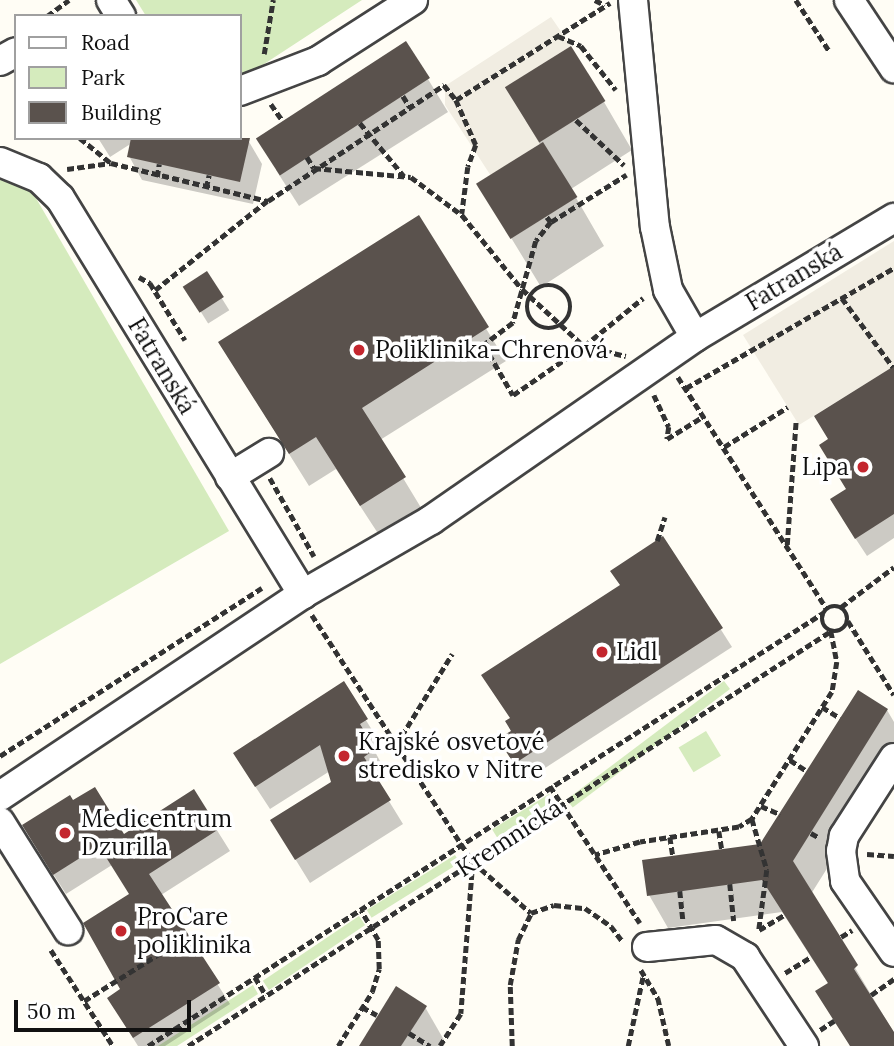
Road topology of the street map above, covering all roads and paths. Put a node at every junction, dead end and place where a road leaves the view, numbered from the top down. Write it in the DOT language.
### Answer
graph roads {
  1 [pos="69,0"];
  2 [pos="273,0"];
  3 [pos="413,0"];
  4 [pos="595,0"];
  5 [pos="615,0"];
  6 [pos="634,0"];
  7 [pos="796,0"];
  8 [pos="849,0"];
  9 [pos="606,5"];
  10 [pos="50,14"];
  11 [pos="557,36"];
  12 [pos="830,52"];
  13 [pos="894,68"];
  14 [pos="249,89"];
  15 [pos="403,96"];
  16 [pos="624,99"];
  17 [pos="456,100"];
  18 [pos="410,107"];
  19 [pos="576,120"];
  20 [pos="360,123"];
  21 [pos="367,134"];
  22 [pos="82,140"];
  23 [pos="307,157"];
  24 [pos="0,162"];
  25 [pos="111,163"];
  26 [pos="159,164"];
  27 [pos="314,168"];
  28 [pos="64,169"];
  29 [pos="209,175"];
  30 [pos="404,176"];
  31 [pos="157,177"];
  32 [pos="206,188"];
  33 [pos="268,201"];
  34 [pos="462,215"];
  35 [pos="547,217"];
  36 [pos="894,218"];
  37 [pos="551,222"];
  38 [pos="894,268"];
  39 [pos="522,289"];
  40 [pos="155,290"];
  41 [pos="530,296"];
  42 [pos="643,298"];
  43 [pos="842,298"];
  44 [pos="560,326"];
  45 [pos="695,337"];
  46 [pos="584,346"];
  47 [pos="633,360"];
  48 [pos="893,367"];
  49 [pos="676,373"];
  50 [pos="651,386"];
  51 [pos="686,388"];
  52 [pos="788,407"];
  53 [pos="704,416"];
  54 [pos="796,420"];
  55 [pos="724,447"];
  56 [pos="264,456"];
  57 [pos="230,477"];
  58 [pos="665,517"];
  59 [pos="657,541"];
  60 [pos="787,547"];
  61 [pos="894,567"];
  62 [pos="300,591"];
  63 [pos="841,607"];
  64 [pos="825,611"];
  65 [pos="848,621"];
  66 [pos="831,631"];
  67 [pos="452,654"];
  68 [pos="894,695"];
  69 [pos="822,707"];
  70 [pos="840,718"];
  71 [pos="396,745"];
  72 [pos="0,756"];
  73 [pos="894,758"];
  74 [pos="789,760"];
  75 [pos="807,771"];
  76 [pos="0,796"];
  77 [pos="761,806"];
  78 [pos="780,814"];
  79 [pos="752,819"];
  80 [pos="0,822"];
  81 [pos="719,831"];
  82 [pos="670,837"];
  83 [pos="461,845"];
  84 [pos="722,849"];
  85 [pos="594,856"];
  86 [pos="673,856"];
  87 [pos="473,862"];
  88 [pos="730,884"];
  89 [pos="680,891"];
  90 [pos="361,910"];
  91 [pos="531,913"];
  92 [pos="784,915"];
  93 [pos="683,922"];
  94 [pos="372,927"];
  95 [pos="759,930"];
  96 [pos="725,933"];
  97 [pos="752,934"];
  98 [pos="58,938"];
  99 [pos="894,952"];
  100 [pos="159,954"];
  101 [pos="811,957"];
  102 [pos="639,959"];
  103 [pos="782,975"];
  104 [pos="255,978"];
  105 [pos="894,979"];
  106 [pos="266,995"];
  107 [pos="871,995"];
  108 [pos="84,1001"];
  109 [pos="362,1007"];
  110 [pos="377,1016"];
  111 [pos="834,1021"];
  112 [pos="409,1033"];
  113 [pos="811,1038"];
  114 [pos="113,1046"];
  115 [pos="148,1046"];
  116 [pos="188,1046"];
  117 [pos="338,1046"];
  118 [pos="430,1046"];
  119 [pos="440,1046"];
  120 [pos="512,1046"];
  121 [pos="628,1046"];
  122 [pos="669,1046"];
  1 -- 10 [label="path"];
  2 -- 14 [label="path"];
  3 -- 14 [label="street"];
  4 -- 9 [label="path"];
  5 -- 9 [label="path"];
  6 -- 45 [label="street"];
  7 -- 12 [label="path"];
  8 -- 13 [label="street"];
  9 -- 11 [label="path"];
  11 -- 16 [label="path"];
  11 -- 17 [label="path"];
  15 -- 18 [label="path"];
  17 -- 18 [label="path"];
  17 -- 34 [label="path"];
  18 -- 21 [label="path"];
  19 -- 37 [label="path"];
  20 -- 21 [label="path"];
  21 -- 27 [label="path"];
  21 -- 30 [label="path"];
  22 -- 25 [label="path"];
  23 -- 27 [label="path"];
  24 -- 57 [label="street, Fatranská"];
  25 -- 28 [label="path"];
  25 -- 31 [label="path"];
  26 -- 31 [label="path"];
  27 -- 30 [label="path"];
  27 -- 33 [label="path"];
  29 -- 32 [label="path"];
  30 -- 34 [label="path"];
  31 -- 32 [label="path"];
  32 -- 33 [label="path"];
  33 -- 40 [label="path"];
  34 -- 39 [label="path"];
  35 -- 37 [label="path"];
  36 -- 45 [label="street, Fatranská"];
  37 -- 39 [label="path"];
  38 -- 43 [label="path"];
  39 -- 41 [label="path"];
  39 -- 46 [label="path"];
  41 -- 44 [label="path"];
  41 -- 44 [label="path"];
  41 -- 44 [label="path"];
  42 -- 46 [label="path"];
  43 -- 48 [label="path"];
  43 -- 51 [label="path"];
  44 -- 46 [label="path"];
  45 -- 62 [label="street, Fatranská"];
  46 -- 47 [label="path"];
  49 -- 51 [label="path"];
  50 -- 53 [label="path"];
  51 -- 53 [label="path"];
  52 -- 55 [label="path"];
  53 -- 55 [label="path"];
  54 -- 60 [label="path"];
  55 -- 60 [label="path"];
  56 -- 57 [label="street"];
  56 -- 62 [label="path"];
  57 -- 62 [label="street, Fatranská"];
  58 -- 59 [label="path"];
  60 -- 64 [label="path"];
  61 -- 63 [label="path"];
  62 -- 71 [label="path"];
  62 -- 72 [label="path"];
  62 -- 76 [label="street, Fatranská"];
  63 -- 64 [label="path"];
  63 -- 65 [label="path"];
  64 -- 66 [label="path"];
  64 -- 83 [label="path"];
  65 -- 66 [label="path"];
  65 -- 68 [label="path"];
  66 -- 69 [label="path"];
  66 -- 87 [label="path, Kremnická"];
  67 -- 71 [label="path"];
  69 -- 70 [label="path"];
  69 -- 74 [label="path"];
  71 -- 83 [label="path"];
  73 -- 99 [label="street"];
  74 -- 75 [label="path"];
  74 -- 77 [label="path"];
  77 -- 78 [label="path"];
  77 -- 79 [label="path"];
  79 -- 81 [label="path"];
  79 -- 95 [label="path"];
  80 -- 98 [label="street"];
  81 -- 82 [label="path"];
  81 -- 84 [label="path"];
  82 -- 85 [label="path"];
  82 -- 86 [label="path"];
  83 -- 87 [label="path"];
  83 -- 90 [label="path"];
  87 -- 91 [label="path"];
  87 -- 94 [label="path, Kremnická"];
  87 -- 119 [label="path"];
  88 -- 96 [label="path"];
  89 -- 93 [label="path"];
  90 -- 94 [label="path"];
  90 -- 104 [label="path"];
  91 -- 102 [label="path"];
  91 -- 120 [label="path"];
  92 -- 95 [label="path"];
  94 -- 106 [label="path, Kremnická"];
  94 -- 109 [label="path"];
  95 -- 97 [label="path"];
  96 -- 102 [label="street"];
  96 -- 113 [label="street"];
  98 -- 108 [label="path"];
  100 -- 108 [label="path"];
  101 -- 103 [label="path"];
  102 -- 121 [label="path"];
  102 -- 122 [label="path"];
  104 -- 106 [label="path"];
  104 -- 115 [label="path"];
  105 -- 107 [label="path"];
  106 -- 116 [label="path, Kremnická"];
  108 -- 114 [label="path"];
  109 -- 110 [label="path"];
  109 -- 117 [label="path"];
  111 -- 113 [label="path"];
  112 -- 118 [label="path"];
}
